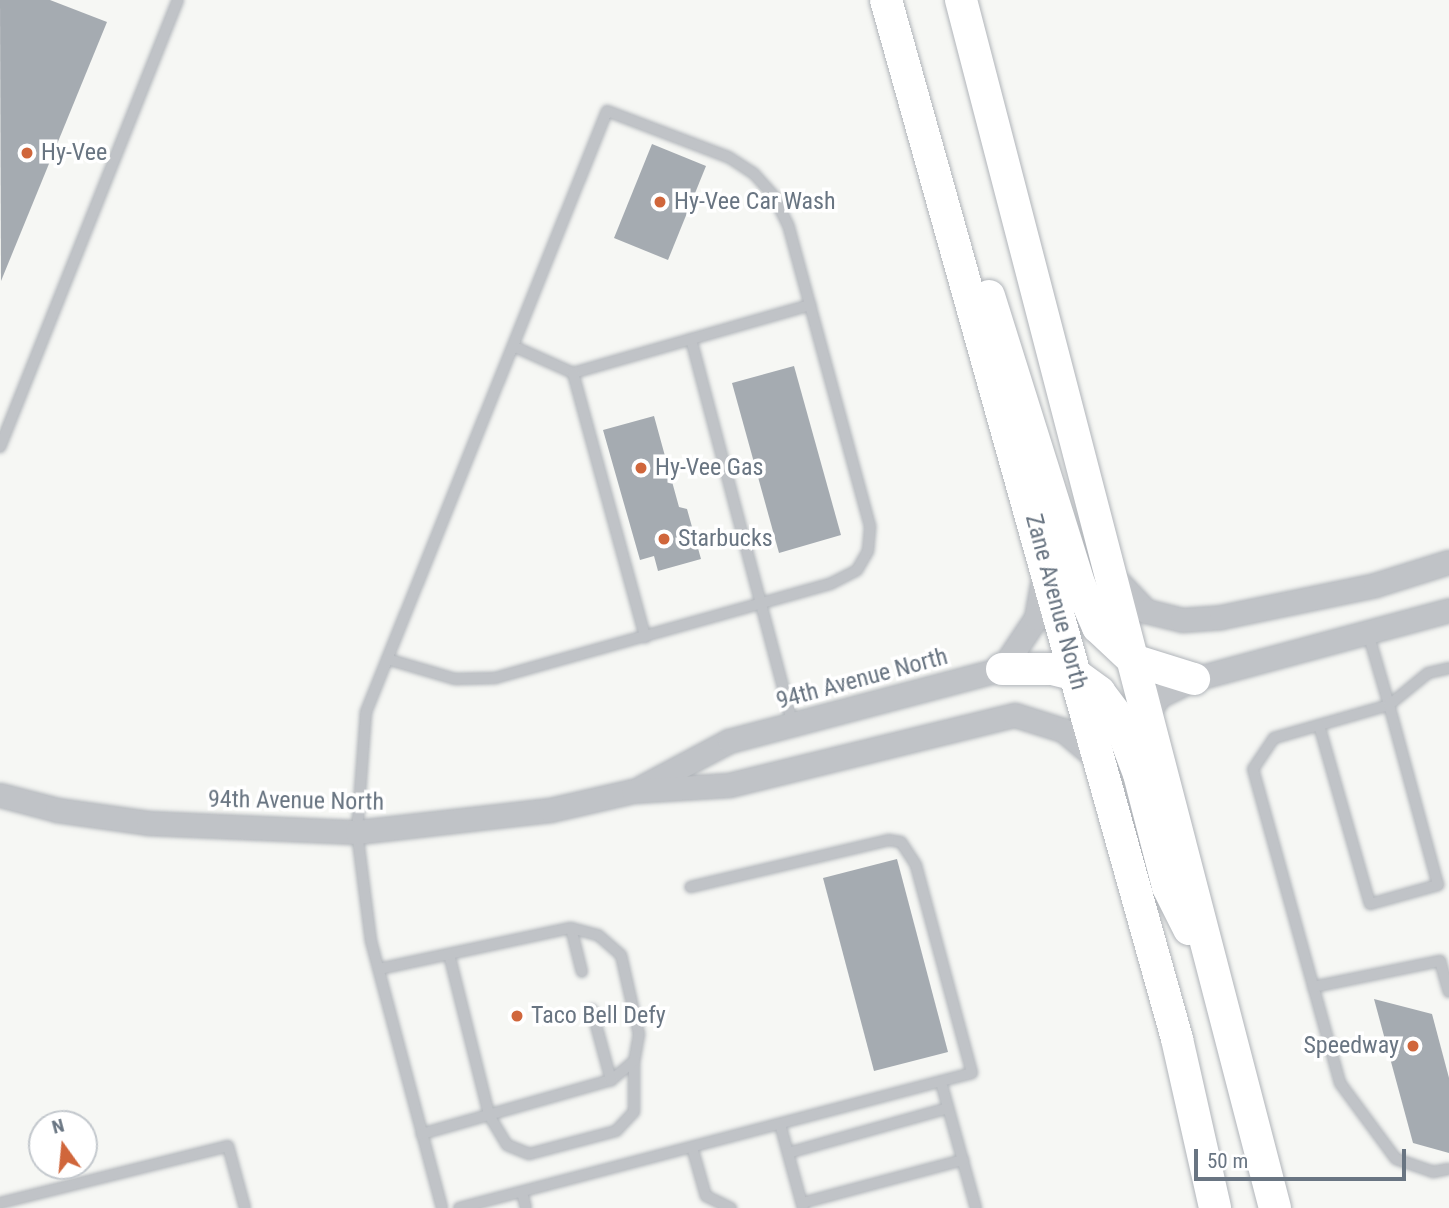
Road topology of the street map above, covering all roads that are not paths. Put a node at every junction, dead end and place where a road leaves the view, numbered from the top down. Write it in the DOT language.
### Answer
graph roads {
  1 [pos="178,0"];
  2 [pos="886,0"];
  3 [pos="961,0"];
  4 [pos="909,89"];
  5 [pos="810,305"];
  6 [pos="691,339"];
  7 [pos="513,346"];
  8 [pos="573,373"];
  9 [pos="0,447"];
  10 [pos="1449,562"];
  11 [pos="1045,565"];
  12 [pos="1111,574"];
  13 [pos="762,602"];
  14 [pos="1449,610"];
  15 [pos="1367,633"];
  16 [pos="645,637"];
  17 [pos="387,659"];
  18 [pos="1133,660"];
  19 [pos="1449,668"];
  20 [pos="1002,669"];
  21 [pos="1076,675"];
  22 [pos="1194,679"];
  23 [pos="1389,705"];
  24 [pos="1147,715"];
  25 [pos="793,724"];
  26 [pos="1319,725"];
  27 [pos="1100,761"];
  28 [pos="633,792"];
  29 [pos="0,795"];
  30 [pos="357,832"];
  31 [pos="690,887"];
  32 [pos="571,928"];
  33 [pos="449,954"];
  34 [pos="379,969"];
  35 [pos="582,972"];
  36 [pos="1313,987"];
  37 [pos="1449,992"];
  38 [pos="1219,994"];
  39 [pos="592,1010"];
  40 [pos="635,1061"];
  41 [pos="611,1080"];
  42 [pos="941,1082"];
  43 [pos="948,1108"];
  44 [pos="489,1115"];
  45 [pos="780,1124"];
  46 [pos="422,1134"];
  47 [pos="692,1147"];
  48 [pos="788,1153"];
  49 [pos="963,1160"];
  50 [pos="1449,1169"];
  51 [pos="522,1192"];
  52 [pos="0,1203"];
  53 [pos="803,1206"];
  54 [pos="245,1208"];
  55 [pos="442,1208"];
  56 [pos="459,1208"];
  57 [pos="526,1208"];
  58 [pos="731,1208"];
  59 [pos="976,1208"];
  60 [pos="1214,1208"];
  61 [pos="1275,1208"];
  1 -- 9 [label="lane"];
  2 -- 4 [label="main road, Zane Avenue North"];
  3 -- 12 [label="main road"];
  4 -- 11 [label="main road, Zane Avenue North"];
  4 -- 18 [label="main road"];
  5 -- 6 [label="lane"];
  5 -- 7 [label="lane"];
  5 -- 13 [label="lane"];
  6 -- 8 [label="lane"];
  6 -- 13 [label="lane"];
  7 -- 8 [label="lane"];
  7 -- 17 [label="lane"];
  8 -- 16 [label="lane"];
  10 -- 12 [label="street"];
  11 -- 20 [label="street"];
  11 -- 21 [label="main road, Zane Avenue North"];
  12 -- 18 [label="main road"];
  13 -- 16 [label="lane"];
  13 -- 25 [label="lane"];
  14 -- 15 [label="street"];
  15 -- 22 [label="street"];
  15 -- 23 [label="lane"];
  16 -- 17 [label="lane"];
  17 -- 30 [label="lane"];
  18 -- 22 [label="main road"];
  18 -- 24 [label="main road"];
  19 -- 23 [label="lane"];
  20 -- 21 [label="main road"];
  20 -- 25 [label="street, 94th Avenue North"];
  21 -- 27 [label="main road, Zane Avenue North"];
  21 -- 38 [label="main road"];
  22 -- 24 [label="street"];
  23 -- 26 [label="lane"];
  23 -- 26 [label="lane"];
  24 -- 38 [label="main road"];
  25 -- 28 [label="street, 94th Avenue North"];
  26 -- 36 [label="lane"];
  27 -- 28 [label="street, 94th Avenue North"];
  27 -- 60 [label="main road, Zane Avenue North"];
  28 -- 30 [label="street, 94th Avenue North"];
  29 -- 30 [label="street, 94th Avenue North"];
  30 -- 34 [label="lane"];
  31 -- 42 [label="lane"];
  32 -- 33 [label="lane"];
  32 -- 35 [label="lane"];
  32 -- 40 [label="lane"];
  33 -- 34 [label="lane"];
  33 -- 44 [label="lane"];
  34 -- 46 [label="lane"];
  36 -- 37 [label="lane"];
  36 -- 50 [label="lane"];
  38 -- 61 [label="main road"];
  39 -- 41 [label="lane"];
  40 -- 41 [label="lane"];
  40 -- 44 [label="lane"];
  41 -- 44 [label="lane"];
  42 -- 43 [label="lane"];
  42 -- 45 [label="lane"];
  43 -- 48 [label="lane"];
  43 -- 49 [label="lane"];
  44 -- 46 [label="lane"];
  45 -- 47 [label="lane"];
  45 -- 48 [label="lane"];
  46 -- 55 [label="lane"];
  47 -- 51 [label="lane"];
  47 -- 58 [label="lane"];
  48 -- 53 [label="lane"];
  49 -- 53 [label="lane"];
  49 -- 59 [label="lane"];
  51 -- 56 [label="lane"];
  51 -- 57 [label="lane"];
  52 -- 54 [label="lane"];
}
